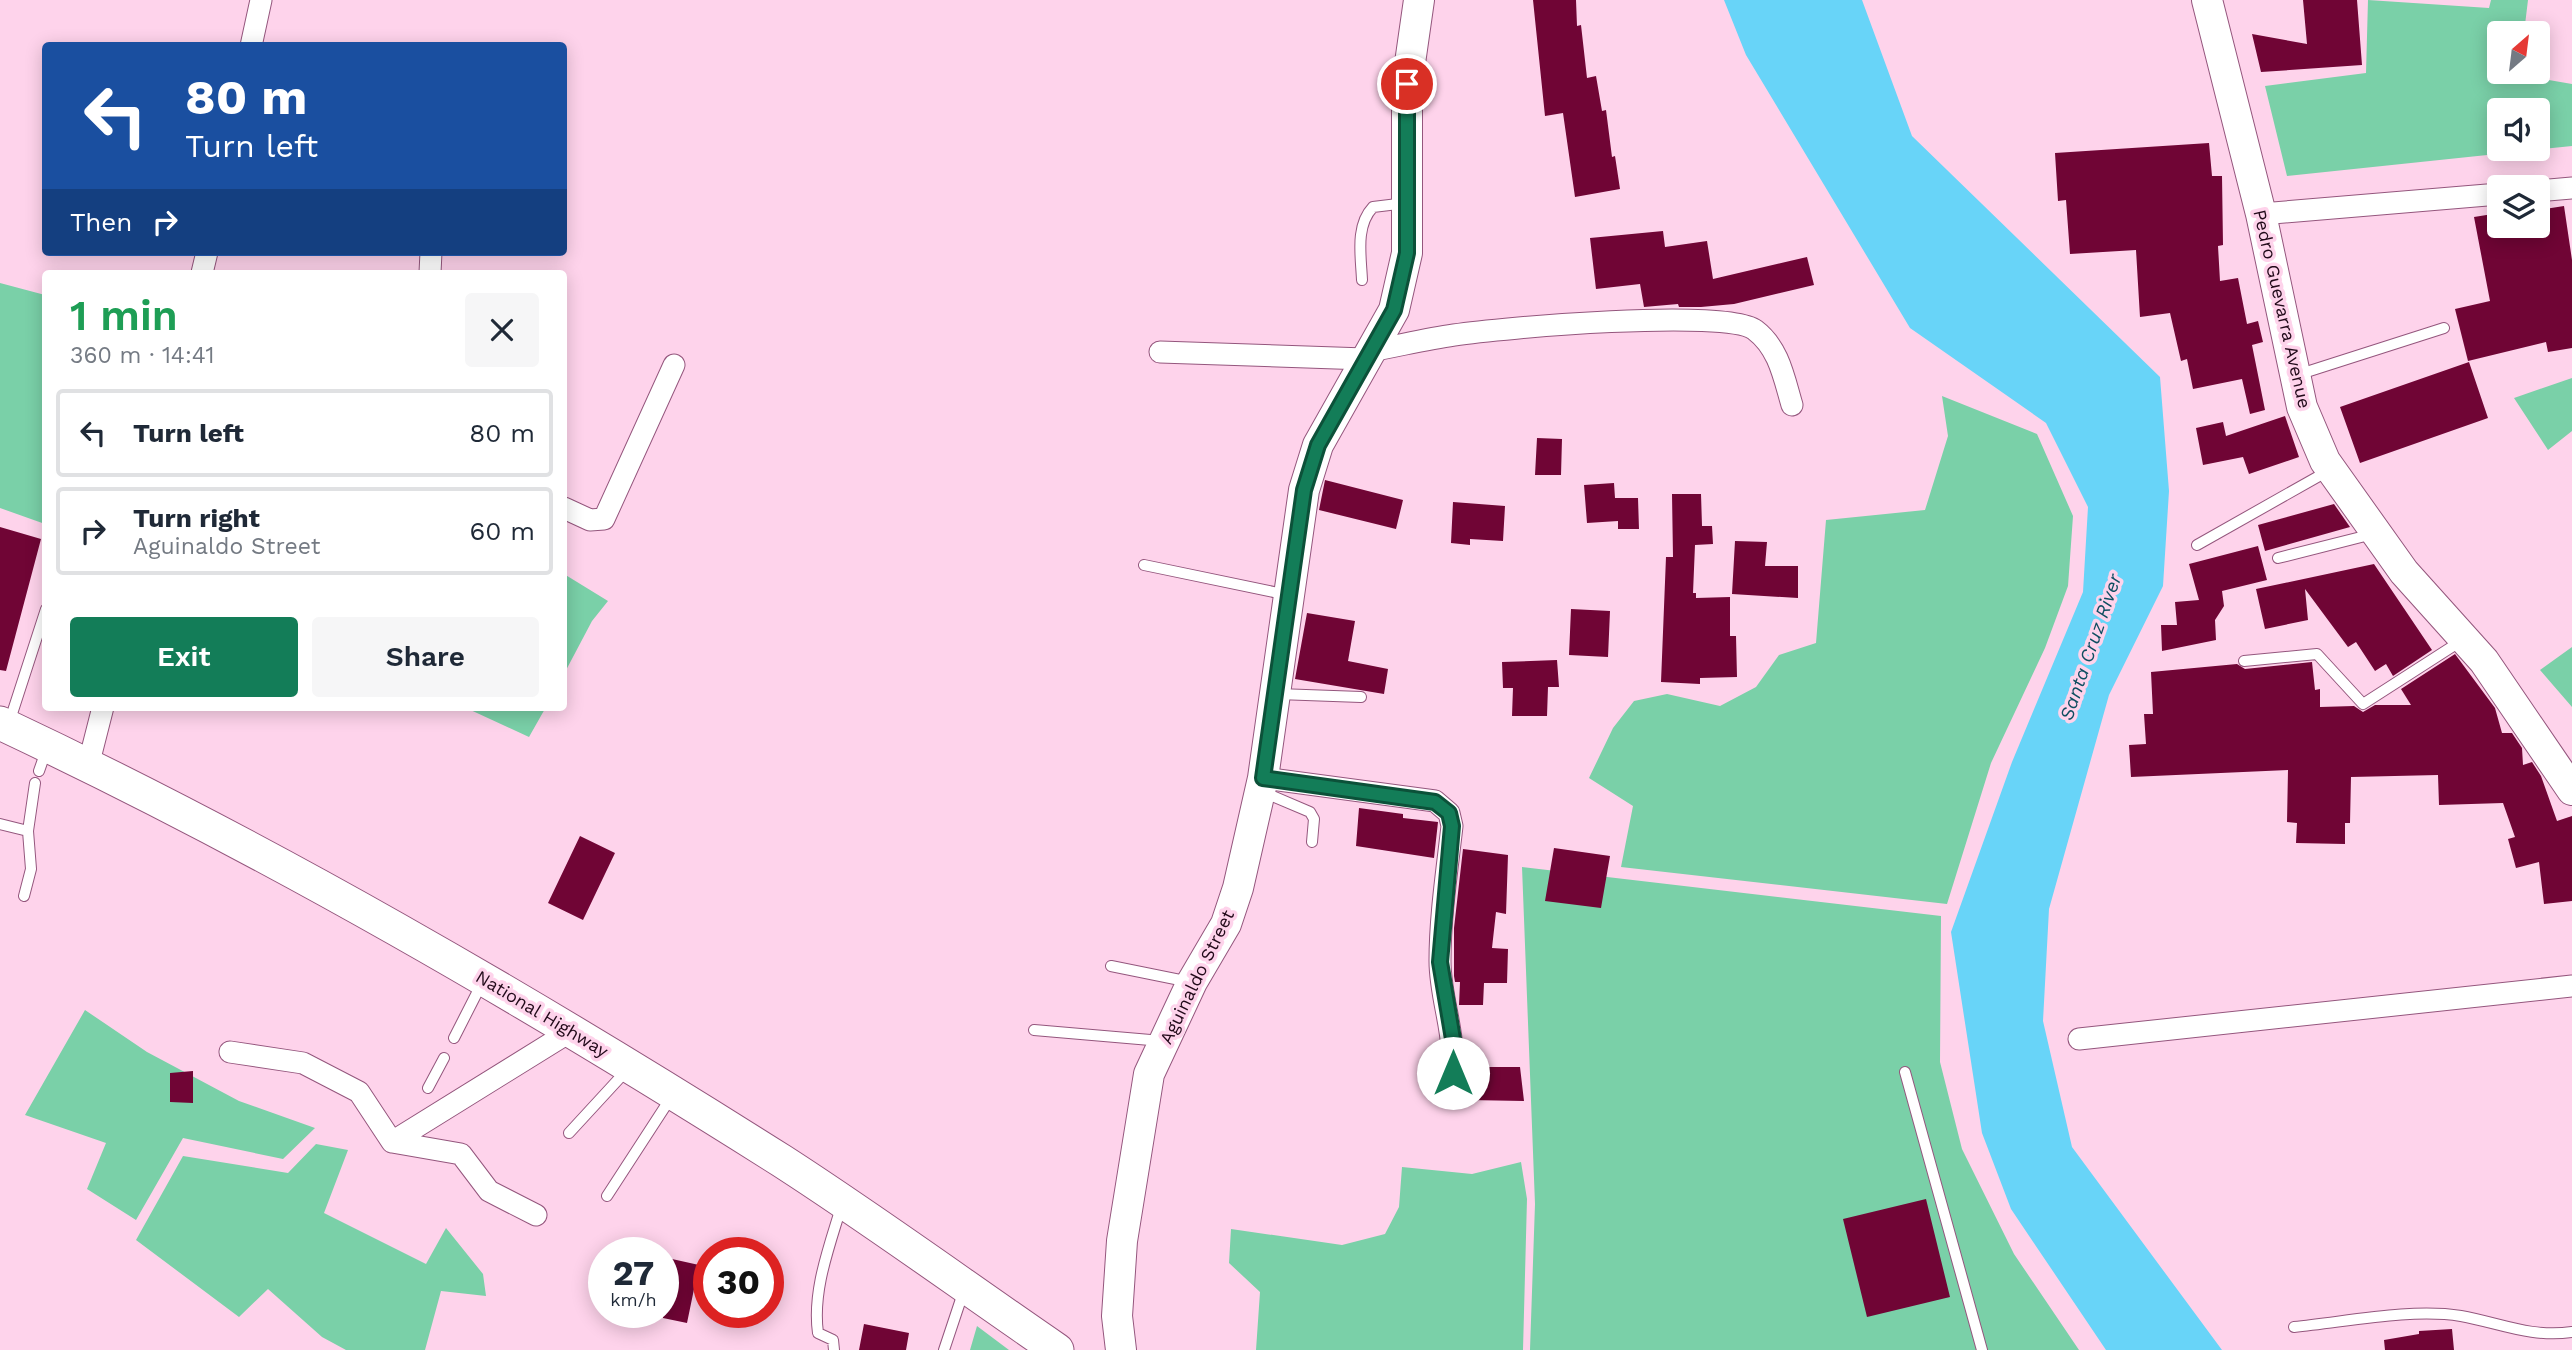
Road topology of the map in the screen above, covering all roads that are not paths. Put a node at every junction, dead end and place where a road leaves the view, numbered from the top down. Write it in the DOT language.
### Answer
graph roads {
  1 [pos="261,0"];
  2 [pos="1419,0"];
  3 [pos="2207,0"];
  4 [pos="252,42"];
  5 [pos="2572,188"];
  6 [pos="2550,190"];
  7 [pos="2487,195"];
  8 [pos="1409,202"];
  9 [pos="2261,214"];
  10 [pos="1362,280"];
  11 [pos="2444,328"];
  12 [pos="1160,352"];
  13 [pos="1368,355"];
  14 [pos="674,365"];
  15 [pos="2295,375"];
  16 [pos="1792,405"];
  17 [pos="2330,470"];
  18 [pos="567,509"];
  19 [pos="2376,534"];
  20 [pos="2197,545"];
  21 [pos="2278,558"];
  22 [pos="1144,565"];
  23 [pos="1288,595"];
  24 [pos="42,620"];
  25 [pos="2463,639"];
  26 [pos="2244,661"];
  27 [pos="1275,694"];
  28 [pos="1361,697"];
  29 [pos="102,711"];
  30 [pos="4,725"];
  31 [pos="88,765"];
  32 [pos="35,783"];
  33 [pos="1262,784"];
  34 [pos="2572,789"];
  35 [pos="0,824"];
  36 [pos="28,831"];
  37 [pos="1312,842"];
  38 [pos="24,896"];
  39 [pos="1111,966"];
  40 [pos="484,978"];
  41 [pos="1192,982"];
  42 [pos="2572,986"];
  43 [pos="1034,1030"];
  44 [pos="571,1031"];
  45 [pos="454,1038"];
  46 [pos="2079,1039"];
  47 [pos="1165,1042"];
  48 [pos="230,1052"];
  49 [pos="444,1058"];
  50 [pos="629,1068"];
  51 [pos="1905,1072"];
  52 [pos="428,1088"];
  53 [pos="1447,1089"];
  54 [pos="673,1094"];
  55 [pos="569,1133"];
  56 [pos="392,1142"];
  57 [pos="607,1196"];
  58 [pos="843,1202"];
  59 [pos="536,1214"];
  60 [pos="965,1287"];
  61 [pos="2294,1327"];
  62 [pos="2572,1332"];
  63 [pos="834,1350"];
  64 [pos="944,1350"];
  65 [pos="1057,1350"];
  66 [pos="1121,1350"];
  67 [pos="1982,1350"];
  1 -- 4 [label="street"];
  2 -- 8 [label="street, Aguinaldo Street"];
  3 -- 9 [label="street, Pedro Guevarra Avenue"];
  5 -- 6 [label="street"];
  7 -- 9 [label="street"];
  8 -- 10 [label="lane"];
  8 -- 13 [label="street, Aguinaldo Street"];
  9 -- 15 [label="street, Pedro Guevarra Avenue"];
  11 -- 15 [label="lane"];
  12 -- 13 [label="street"];
  13 -- 16 [label="street"];
  13 -- 23 [label="street, Aguinaldo Street"];
  14 -- 18 [label="street"];
  15 -- 17 [label="street, Pedro Guevarra Avenue"];
  17 -- 19 [label="street, Pedro Guevarra Avenue"];
  17 -- 20 [label="lane"];
  19 -- 21 [label="lane"];
  19 -- 25 [label="street, Pedro Guevarra Avenue"];
  22 -- 23 [label="lane"];
  23 -- 27 [label="street, Aguinaldo Street"];
  24 -- 30 [label="lane"];
  25 -- 26 [label="lane"];
  25 -- 34 [label="street, Pedro Guevarra Avenue"];
  27 -- 28 [label="lane"];
  27 -- 33 [label="street, Aguinaldo Street"];
  29 -- 31 [label="street"];
  30 -- 31 [label="main road, National Highway"];
  31 -- 40 [label="main road, National Highway"];
  32 -- 36 [label="lane"];
  33 -- 37 [label="lane"];
  33 -- 41 [label="street, Aguinaldo Street"];
  33 -- 53 [label="street"];
  35 -- 36 [label="lane"];
  36 -- 38 [label="lane"];
  39 -- 41 [label="lane"];
  40 -- 44 [label="main road, National Highway"];
  40 -- 45 [label="lane"];
  41 -- 47 [label="street, Aguinaldo Street"];
  42 -- 46 [label="street"];
  43 -- 47 [label="lane"];
  44 -- 50 [label="main road, National Highway"];
  44 -- 56 [label="street"];
  47 -- 66 [label="street, Aguinaldo Street"];
  48 -- 56 [label="street"];
  49 -- 52 [label="lane"];
  50 -- 54 [label="main road, National Highway"];
  50 -- 55 [label="lane"];
  51 -- 67 [label="lane"];
  54 -- 57 [label="lane"];
  54 -- 58 [label="main road, National Highway"];
  56 -- 59 [label="street"];
  58 -- 60 [label="main road, National Highway"];
  58 -- 63 [label="lane"];
  60 -- 64 [label="lane"];
  60 -- 65 [label="main road, National Highway"];
  61 -- 62 [label="lane"];
}
